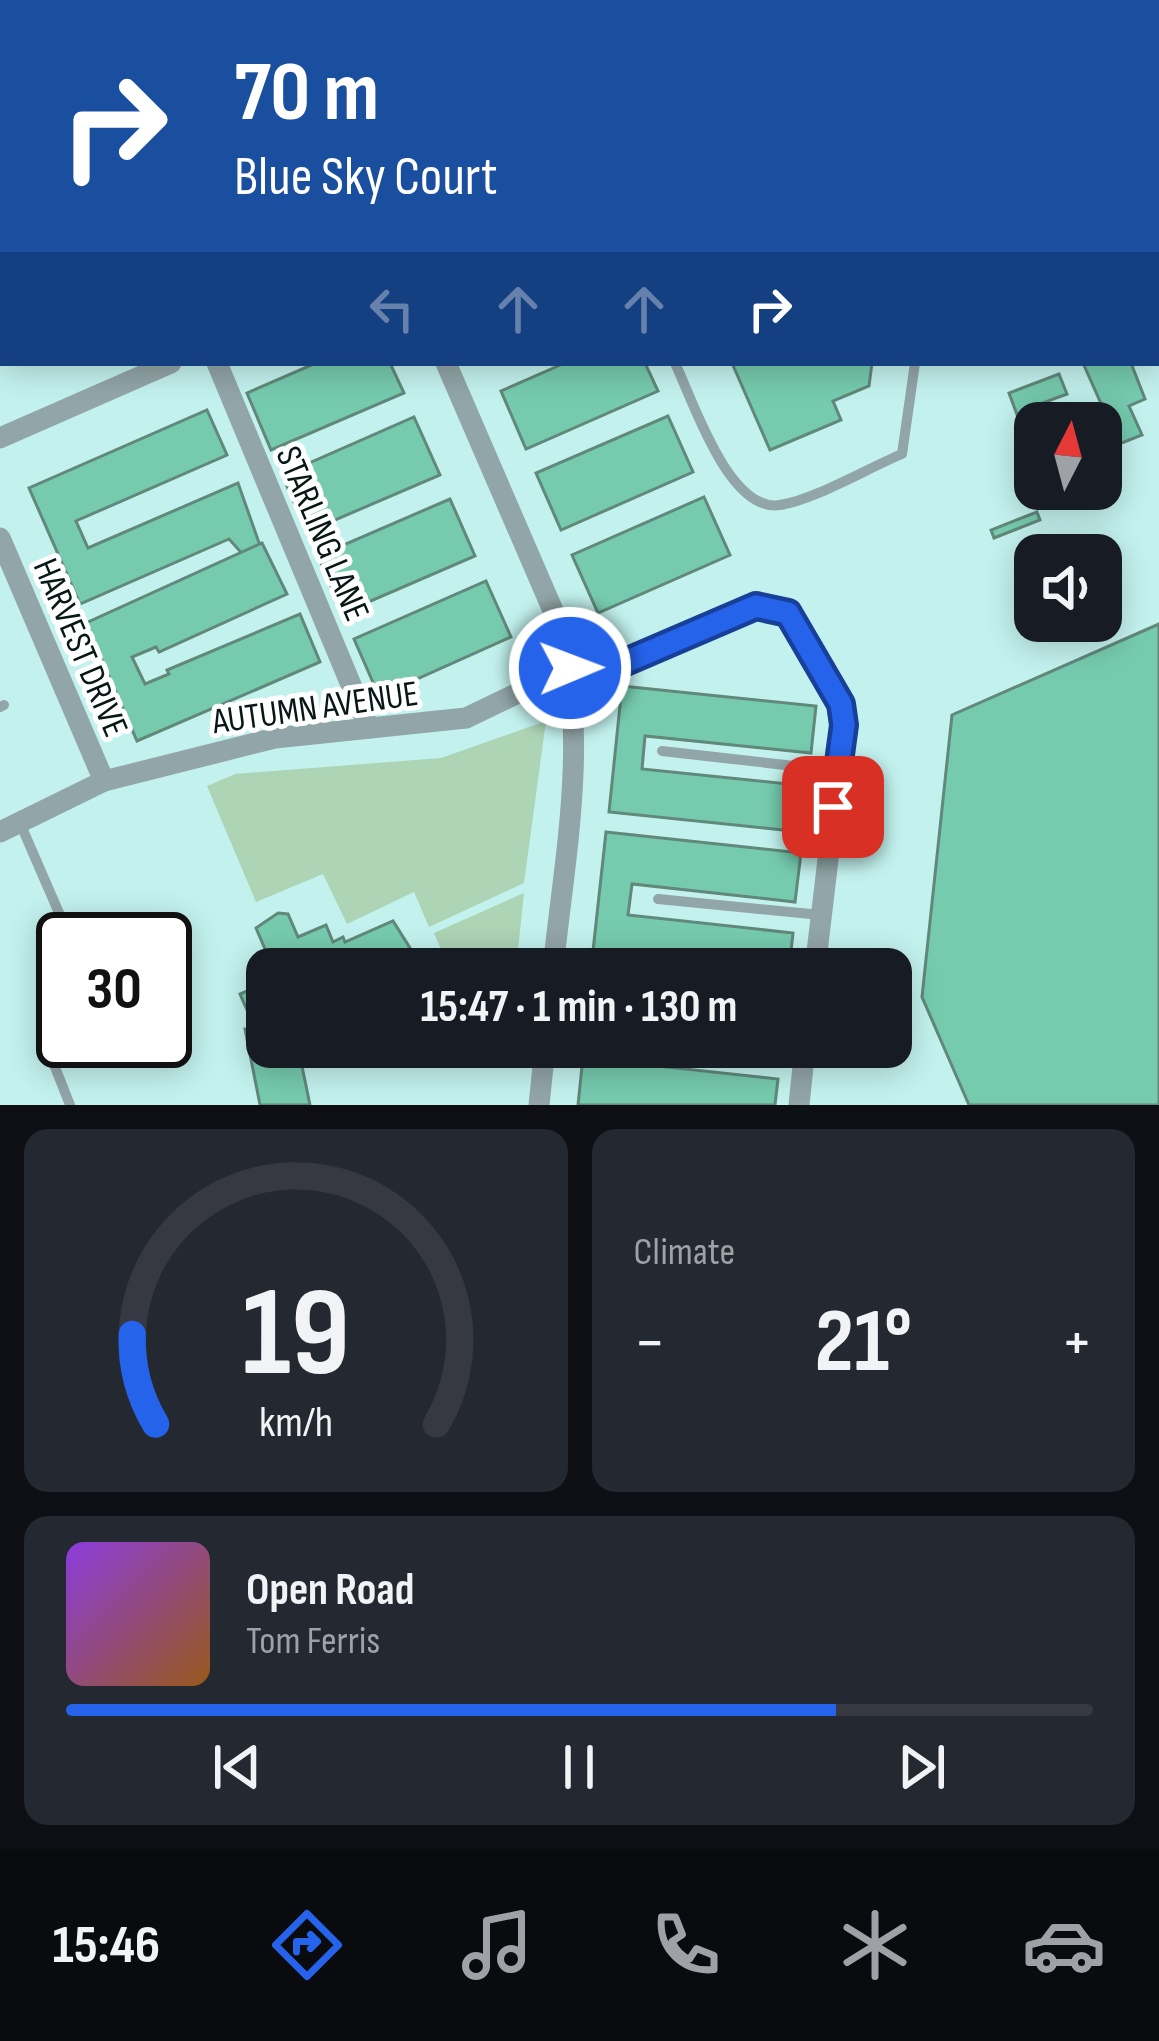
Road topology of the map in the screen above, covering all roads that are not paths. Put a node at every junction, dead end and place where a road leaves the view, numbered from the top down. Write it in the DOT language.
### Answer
graph roads {
  1 [pos="163,366"];
  2 [pos="218,366"];
  3 [pos="447,366"];
  4 [pos="676,366"];
  5 [pos="915,366"];
  6 [pos="0,438"];
  7 [pos="0,538"];
  8 [pos="571,676"];
  9 [pos="369,728"];
  10 [pos="662,751"];
  11 [pos="838,771"];
  12 [pos="104,781"];
  13 [pos="10,828"];
  14 [pos="658,899"];
  15 [pos="57,912"];
  16 [pos="821,915"];
  17 [pos="555,948"];
  18 [pos="817,948"];
  19 [pos="55,1068"];
  20 [pos="543,1068"];
  21 [pos="803,1068"];
  22 [pos="70,1105"];
  23 [pos="539,1105"];
  24 [pos="799,1105"];
  1 -- 6 [label="street"];
  2 -- 9 [label="street, STARLING LANE"];
  3 -- 8 [label="street"];
  4 -- 5 [label="lane"];
  7 -- 12 [label="street, HARVEST DRIVE"];
  8 -- 9 [label="street, AUTUMN AVENUE"];
  8 -- 11 [label="street, AUTUMN AVENUE"];
  8 -- 17 [label="street"];
  9 -- 12 [label="street, AUTUMN AVENUE"];
  10 -- 11 [label="lane"];
  11 -- 16 [label="street"];
  12 -- 13 [label="street, AUTUMN AVENUE"];
  13 -- 15 [label="lane"];
  14 -- 16 [label="lane"];
  16 -- 18 [label="street"];
  19 -- 22 [label="lane"];
  20 -- 23 [label="street"];
  21 -- 24 [label="street"];
}
